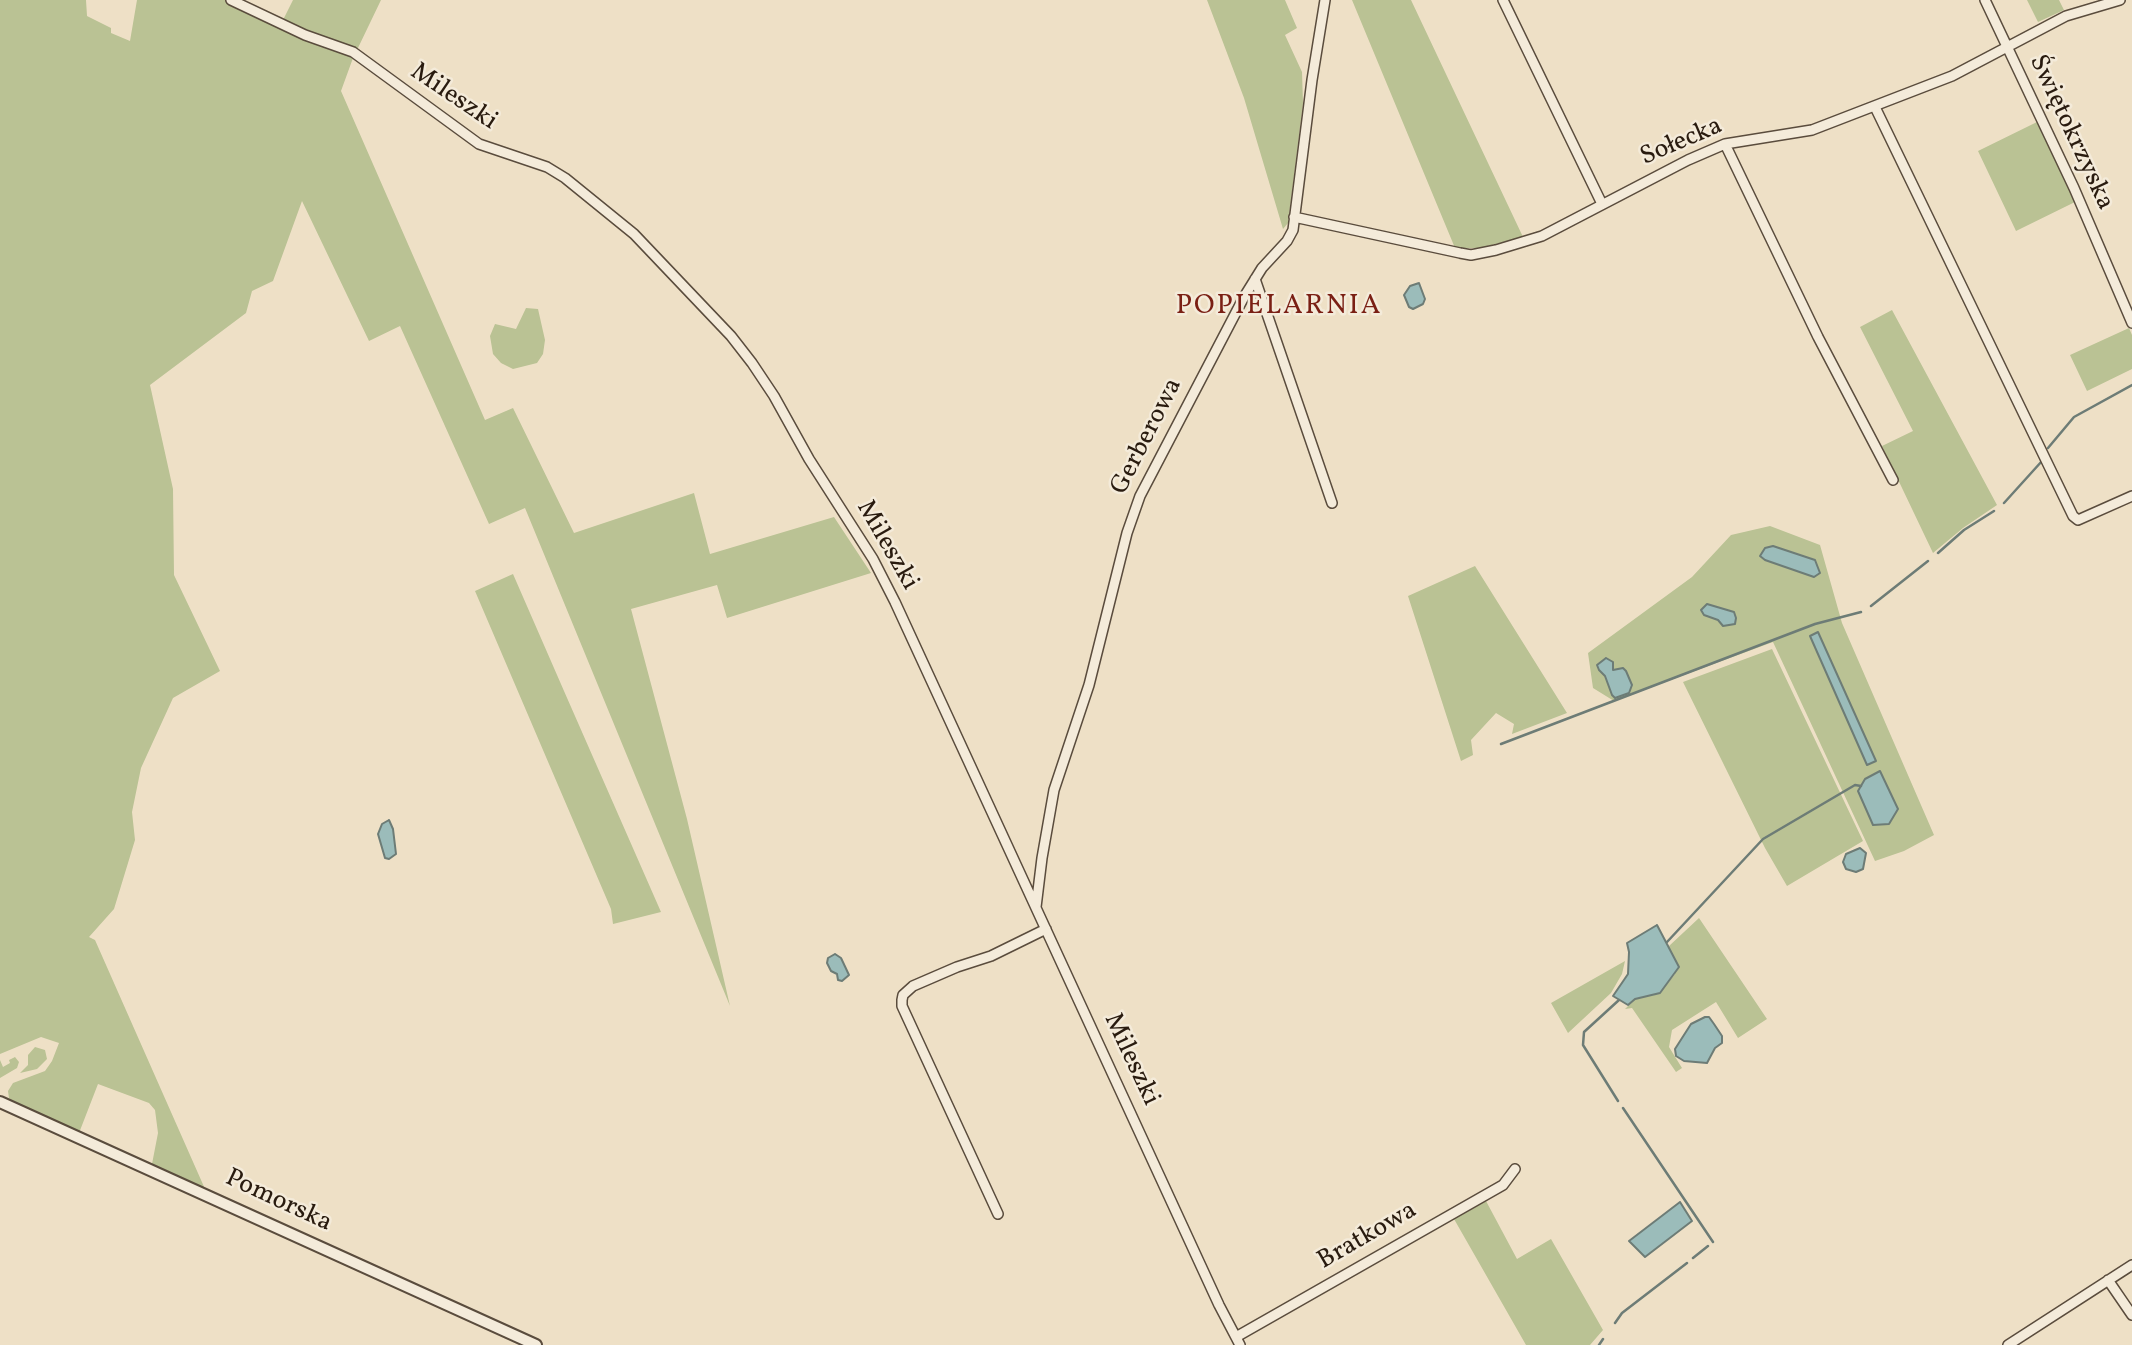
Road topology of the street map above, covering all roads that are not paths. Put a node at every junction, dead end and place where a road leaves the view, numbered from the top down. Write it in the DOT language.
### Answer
graph roads {
  1 [pos="231,0"];
  2 [pos="1325,0"];
  3 [pos="1503,0"];
  4 [pos="1985,0"];
  5 [pos="2120,0"];
  6 [pos="2006,47"];
  7 [pos="1875,107"];
  8 [pos="1725,144"];
  9 [pos="1602,204"];
  10 [pos="1294,217"];
  11 [pos="1255,279"];
  12 [pos="2132,323"];
  13 [pos="1893,480"];
  14 [pos="2132,496"];
  15 [pos="1332,503"];
  16 [pos="1036,908"];
  17 [pos="1046,929"];
  18 [pos="0,1102"];
  19 [pos="1515,1169"];
  20 [pos="998,1214"];
  21 [pos="2132,1265"];
  22 [pos="2108,1280"];
  23 [pos="2132,1315"];
  24 [pos="1238,1341"];
  25 [pos="536,1345"];
  26 [pos="2008,1345"];
  1 -- 16 [label="street, Mileszki"];
  2 -- 10 [label="street, Gerberowa"];
  3 -- 9 [label="street"];
  4 -- 6 [label="street, Świętokrzyska"];
  5 -- 6 [label="street, Sołecka"];
  6 -- 7 [label="street, Sołecka"];
  6 -- 12 [label="street, Świętokrzyska"];
  7 -- 8 [label="street, Sołecka"];
  7 -- 14 [label="street"];
  8 -- 9 [label="street, Sołecka"];
  8 -- 13 [label="street"];
  9 -- 10 [label="street, Sołecka"];
  10 -- 11 [label="street, Gerberowa"];
  11 -- 15 [label="street"];
  11 -- 16 [label="street, Gerberowa"];
  16 -- 17 [label="street, Mileszki"];
  17 -- 20 [label="street"];
  17 -- 24 [label="street, Mileszki"];
  18 -- 25 [label="street, Pomorska"];
  19 -- 24 [label="street, Bratkowa"];
  21 -- 22 [label="street"];
  22 -- 23 [label="street"];
  22 -- 26 [label="street"];
}
